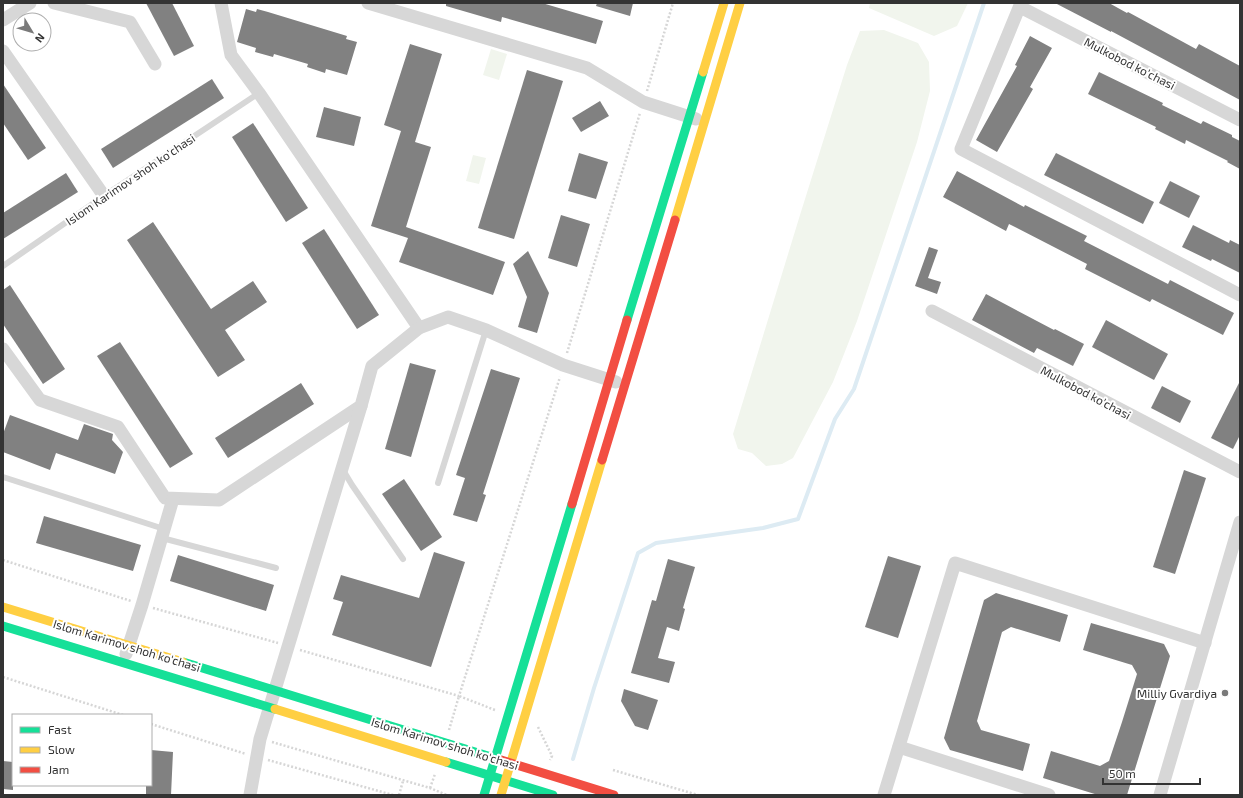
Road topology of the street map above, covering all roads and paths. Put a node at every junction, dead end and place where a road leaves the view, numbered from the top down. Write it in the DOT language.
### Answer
graph roads {
  1 [pos="30,3"];
  2 [pos="54,3"];
  3 [pos="221,3"];
  4 [pos="368,3"];
  5 [pos="724,3"];
  6 [pos="740,3"];
  7 [pos="1021,5"];
  8 [pos="398,7"];
  9 [pos="3,20"];
  10 [pos="3,51"];
  11 [pos="155,64"];
  12 [pos="259,93"];
  13 [pos="690,117"];
  14 [pos="1240,120"];
  15 [pos="704,121"];
  16 [pos="104,196"];
  17 [pos="3,266"];
  18 [pos="1240,295"];
  19 [pos="932,311"];
  20 [pos="419,328"];
  21 [pos="486,330"];
  22 [pos="3,349"];
  23 [pos="609,380"];
  24 [pos="626,386"];
  25 [pos="361,406"];
  26 [pos="342,469"];
  27 [pos="1240,472"];
  28 [pos="3,477"];
  29 [pos="438,483"];
  30 [pos="173,499"];
  31 [pos="1240,522"];
  32 [pos="163,534"];
  33 [pos="403,559"];
  34 [pos="276,568"];
  35 [pos="3,607"];
  36 [pos="3,626"];
  37 [pos="1205,642"];
  38 [pos="129,645"];
  39 [pos="123,663"];
  40 [pos="3,677"];
  41 [pos="275,691"];
  42 [pos="269,709"];
  43 [pos="121,714"];
  44 [pos="152,724"];
  45 [pos="260,739"];
  46 [pos="899,747"];
  47 [pos="257,757"];
  48 [pos="496,758"];
  49 [pos="510,763"];
  50 [pos="612,770"];
  51 [pos="490,777"];
  52 [pos="403,780"];
  53 [pos="505,782"];
  54 [pos="250,795"];
  55 [pos="393,795"];
  56 [pos="399,795"];
  57 [pos="447,795"];
  58 [pos="484,795"];
  59 [pos="501,795"];
  60 [pos="553,795"];
  61 [pos="614,795"];
  62 [pos="698,795"];
  63 [pos="884,795"];
  64 [pos="1049,795"];
  65 [pos="1160,795"];
  1 -- 9 [label="street"];
  2 -- 11 [label="street"];
  3 -- 12 [label="street"];
  4 -- 8 [label="street"];
  5 -- 13 [label="main road"];
  6 -- 15 [label="main road"];
  7 -- 14 [label="street, Mulkobod ko'chasi"];
  7 -- 18 [label="street"];
  8 -- 13 [label="street"];
  10 -- 16 [label="street"];
  12 -- 16 [label="lane, Islom Karimov shoh ko'chasi"];
  12 -- 20 [label="street"];
  13 -- 15 [label="street"];
  13 -- 23 [label="main road"];
  15 -- 24 [label="main road"];
  16 -- 17 [label="lane, Islom Karimov shoh ko'chasi"];
  19 -- 27 [label="street, Mulkobod ko'chasi"];
  20 -- 21 [label="street"];
  20 -- 25 [label="street"];
  21 -- 23 [label="street"];
  21 -- 29 [label="lane"];
  22 -- 30 [label="street"];
  23 -- 24 [label="street"];
  23 -- 48 [label="main road"];
  24 -- 49 [label="main road"];
  25 -- 26 [label="street"];
  25 -- 30 [label="street"];
  26 -- 33 [label="lane"];
  26 -- 41 [label="street"];
  28 -- 32 [label="lane"];
  30 -- 32 [label="street"];
  31 -- 37 [label="street"];
  32 -- 34 [label="lane"];
  32 -- 38 [label="street"];
  35 -- 38 [label="main road, Islom Karimov shoh ko'chasi"];
  36 -- 39 [label="main road, Islom Karimov shoh ko'chasi"];
  37 -- 46 [label="street"];
  37 -- 65 [label="street"];
  38 -- 39 [label="street"];
  38 -- 41 [label="main road, Islom Karimov shoh ko'chasi"];
  39 -- 42 [label="main road, Islom Karimov shoh ko'chasi"];
  40 -- 43 [label="path"];
  41 -- 42 [label="street"];
  41 -- 48 [label="main road, Islom Karimov shoh ko'chasi"];
  42 -- 45 [label="street"];
  42 -- 51 [label="main road, Islom Karimov shoh ko'chasi"];
  44 -- 47 [label="path"];
  45 -- 47 [label="street"];
  45 -- 52 [label="path"];
  46 -- 63 [label="street"];
  46 -- 64 [label="street"];
  47 -- 54 [label="street"];
  47 -- 55 [label="path"];
  48 -- 49 [label="main road, Islom Karimov shoh ko'chasi"];
  48 -- 51 [label="main road"];
  49 -- 53 [label="main road"];
  49 -- 61 [label="main road, Islom Karimov shoh ko'chasi"];
  50 -- 62 [label="path"];
  51 -- 53 [label="main road, Islom Karimov shoh ko'chasi"];
  51 -- 58 [label="main road"];
  52 -- 56 [label="path"];
  52 -- 57 [label="path"];
  53 -- 59 [label="main road"];
  53 -- 60 [label="main road, Islom Karimov shoh ko'chasi"];
}
